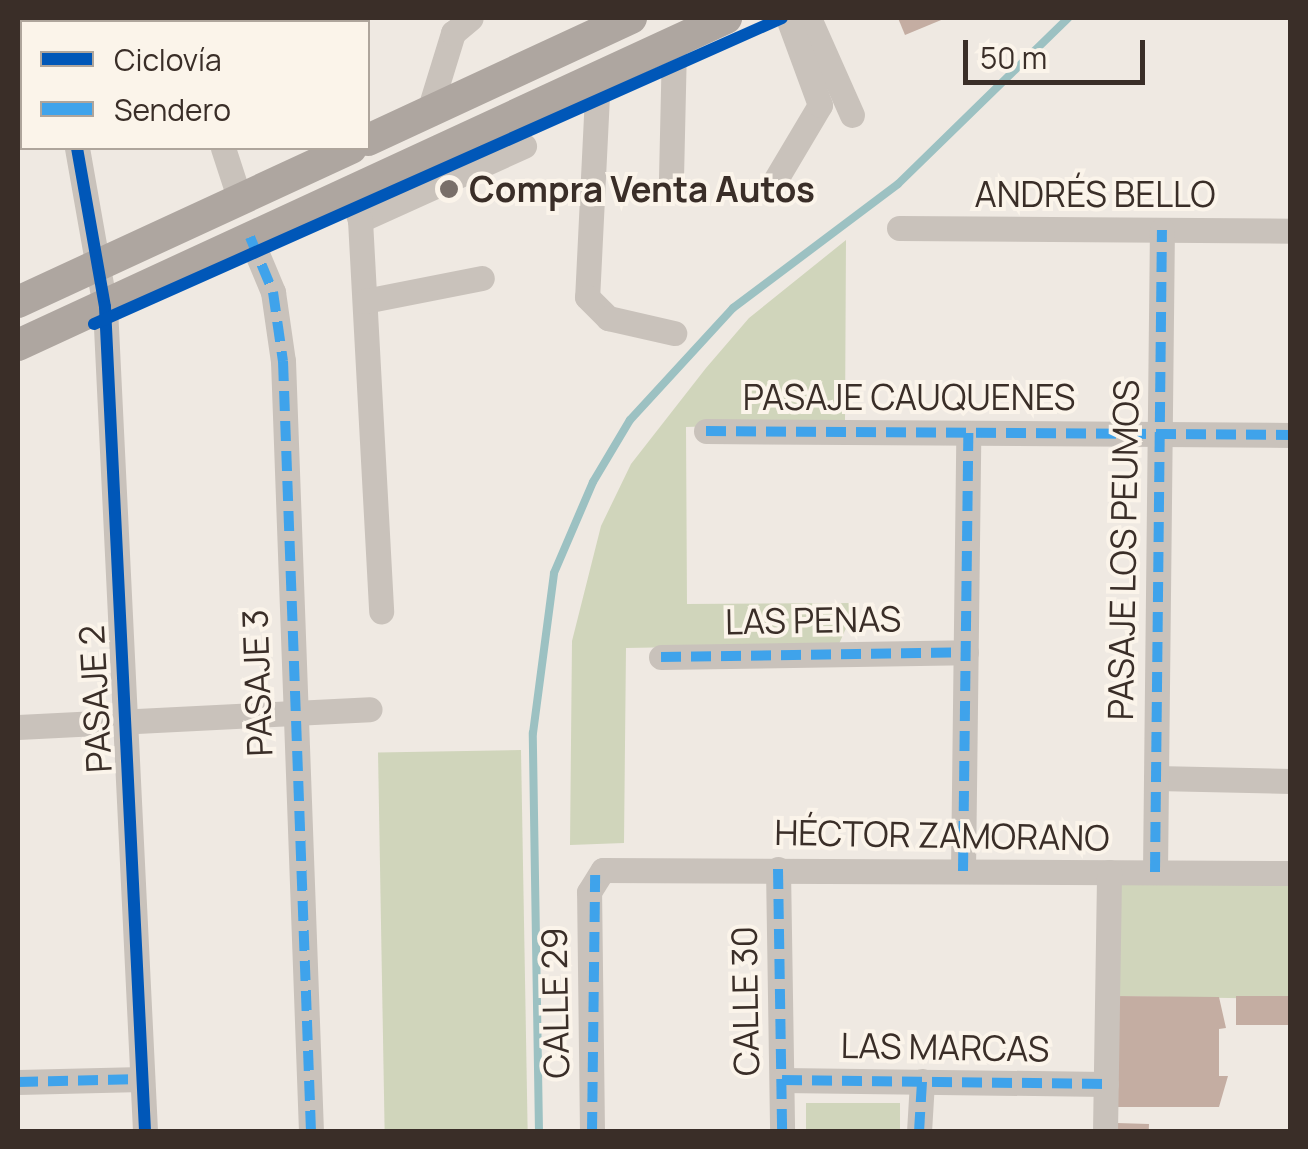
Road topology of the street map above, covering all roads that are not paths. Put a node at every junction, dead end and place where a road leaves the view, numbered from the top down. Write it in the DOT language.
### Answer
graph roads {
  1 [pos="471,18"];
  2 [pos="631,18"];
  3 [pos="726,18"];
  4 [pos="788,18"];
  5 [pos="809,18"];
  6 [pos="674,41"];
  7 [pos="598,75"];
  8 [pos="429,111"];
  9 [pos="852,115"];
  10 [pos="370,139"];
  11 [pos="524,146"];
  12 [pos="77,150"];
  13 [pos="224,150"];
  14 [pos="347,150"];
  15 [pos="671,178"];
  16 [pos="776,179"];
  17 [pos="240,200"];
  18 [pos="354,204"];
  19 [pos="899,228"];
  20 [pos="1162,230"];
  21 [pos="1290,231"];
  22 [pos="250,237"];
  23 [pos="98,265"];
  24 [pos="482,278"];
  25 [pos="365,300"];
  26 [pos="18,302"];
  27 [pos="105,307"];
  28 [pos="674,333"];
  29 [pos="18,345"];
  30 [pos="706,431"];
  31 [pos="968,433"];
  32 [pos="1160,434"];
  33 [pos="1290,435"];
  34 [pos="381,611"];
  35 [pos="966,652"];
  36 [pos="661,657"];
  37 [pos="370,710"];
  38 [pos="292,714"];
  39 [pos="126,722"];
  40 [pos="18,727"];
  41 [pos="1156,778"];
  42 [pos="1290,781"];
  43 [pos="778,869"];
  44 [pos="963,870"];
  45 [pos="1109,872"];
  46 [pos="1154,872"];
  47 [pos="1290,873"];
  48 [pos="596,875"];
  49 [pos="142,1080"];
  50 [pos="782,1080"];
  51 [pos="922,1081"];
  52 [pos="18,1082"];
  53 [pos="1106,1084"];
  54 [pos="145,1132"];
  55 [pos="311,1132"];
  56 [pos="592,1132"];
  57 [pos="782,1132"];
  58 [pos="919,1132"];
  59 [pos="1105,1132"];
  1 -- 8 [label="street"];
  2 -- 8 [label="main road"];
  3 -- 6 [label="main road"];
  4 -- 16 [label="street"];
  5 -- 9 [label="street"];
  6 -- 7 [label="main road"];
  6 -- 15 [label="street"];
  7 -- 18 [label="main road"];
  7 -- 28 [label="street"];
  8 -- 10 [label="main road"];
  11 -- 18 [label="street"];
  12 -- 23 [label="street, PASAJE 2"];
  13 -- 17 [label="street"];
  14 -- 17 [label="main road"];
  17 -- 23 [label="main road"];
  18 -- 22 [label="main road"];
  18 -- 25 [label="street"];
  19 -- 20 [label="street, ANDRÉS BELLO"];
  20 -- 21 [label="street, ANDRÉS BELLO"];
  20 -- 32 [label="street, PASAJE LOS PEUMOS"];
  22 -- 27 [label="main road"];
  22 -- 38 [label="street, PASAJE 3"];
  23 -- 26 [label="main road"];
  23 -- 27 [label="street, PASAJE 2"];
  24 -- 25 [label="street"];
  25 -- 34 [label="street"];
  27 -- 29 [label="main road"];
  27 -- 39 [label="street, PASAJE 2"];
  30 -- 31 [label="street, PASAJE CAUQUENES"];
  31 -- 32 [label="street, PASAJE CAUQUENES"];
  31 -- 35 [label="street"];
  32 -- 33 [label="street, PASAJE CAUQUENES"];
  32 -- 41 [label="street, PASAJE LOS PEUMOS"];
  35 -- 36 [label="street, LAS PENAS"];
  35 -- 44 [label="street"];
  37 -- 38 [label="street"];
  38 -- 39 [label="street"];
  38 -- 55 [label="street, PASAJE 3"];
  39 -- 40 [label="street"];
  39 -- 49 [label="street, PASAJE 2"];
  41 -- 42 [label="street"];
  41 -- 46 [label="street, PASAJE LOS PEUMOS"];
  43 -- 44 [label="street, HÉCTOR ZAMORANO"];
  43 -- 48 [label="street, HÉCTOR ZAMORANO"];
  43 -- 50 [label="street, CALLE 30"];
  44 -- 45 [label="street, HÉCTOR ZAMORANO"];
  45 -- 46 [label="street, HÉCTOR ZAMORANO"];
  45 -- 53 [label="street"];
  46 -- 47 [label="street, HÉCTOR ZAMORANO"];
  48 -- 56 [label="street, CALLE 29"];
  49 -- 52 [label="street"];
  49 -- 54 [label="street, PASAJE 2"];
  50 -- 51 [label="street, LAS MARCAS"];
  50 -- 57 [label="street, CALLE 30"];
  51 -- 53 [label="street, LAS MARCAS"];
  51 -- 58 [label="street"];
  53 -- 59 [label="street"];
}
